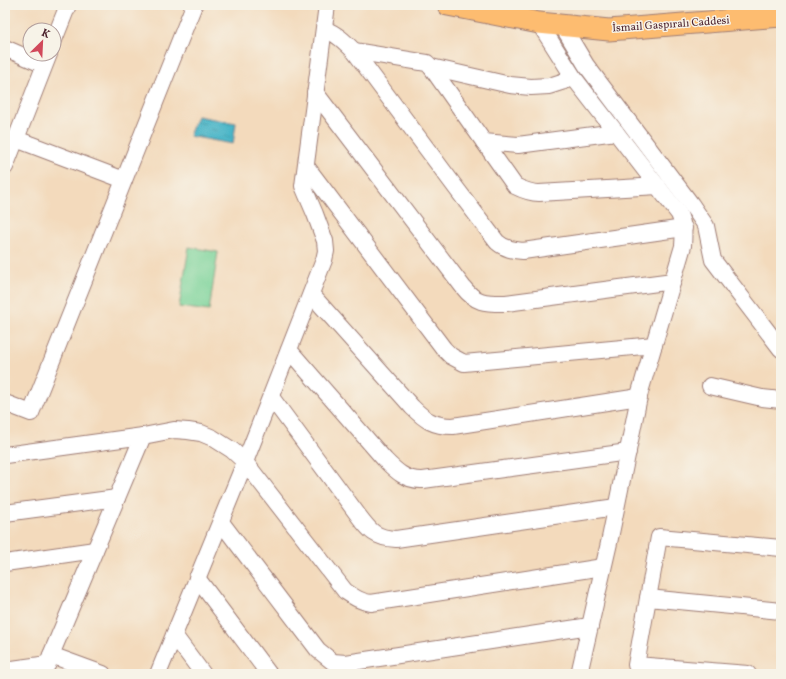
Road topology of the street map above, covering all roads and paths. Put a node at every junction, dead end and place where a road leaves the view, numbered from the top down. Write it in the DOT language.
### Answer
graph roads {
  1 [pos="68,5"];
  2 [pos="194,5"];
  3 [pos="327,5"];
  4 [pos="448,5"];
  5 [pos="769,13"];
  6 [pos="61,22"];
  7 [pos="539,23"];
  8 [pos="562,25"];
  9 [pos="324,29"];
  10 [pos="5,48"];
  11 [pos="354,51"];
  12 [pos="22,53"];
  13 [pos="46,62"];
  14 [pos="431,67"];
  15 [pos="574,78"];
  16 [pos="315,92"];
  17 [pos="616,132"];
  18 [pos="16,139"];
  19 [pos="484,142"];
  20 [pos="306,166"];
  21 [pos="5,167"];
  22 [pos="124,180"];
  23 [pos="658,186"];
  24 [pos="684,228"];
  25 [pos="673,281"];
  26 [pos="311,294"];
  27 [pos="654,345"];
  28 [pos="781,349"];
  29 [pos="289,350"];
  30 [pos="710,386"];
  31 [pos="271,397"];
  32 [pos="639,397"];
  33 [pos="781,400"];
  34 [pos="5,403"];
  35 [pos="143,436"];
  36 [pos="628,452"];
  37 [pos="5,455"];
  38 [pos="245,462"];
  39 [pos="117,498"];
  40 [pos="616,507"];
  41 [pos="5,513"];
  42 [pos="221,522"];
  43 [pos="781,548"];
  44 [pos="95,550"];
  45 [pos="5,563"];
  46 [pos="603,567"];
  47 [pos="197,578"];
  48 [pos="648,598"];
  49 [pos="781,611"];
  50 [pos="590,626"];
  51 [pos="174,635"];
  52 [pos="47,664"];
  53 [pos="5,670"];
  54 [pos="103,674"];
  55 [pos="158,674"];
  56 [pos="202,674"];
  57 [pos="269,674"];
  58 [pos="579,674"];
  59 [pos="748,674"];
  1 -- 6 [label="street"];
  2 -- 22 [label="street"];
  3 -- 9 [label="street"];
  4 -- 7 [label="main road, İsmail Gaspıralı Caddesi"];
  5 -- 8 [label="main road, İsmail Gaspıralı Caddesi"];
  7 -- 8 [label="main road, İsmail Gaspıralı Caddesi"];
  7 -- 15 [label="street"];
  8 -- 28 [label="street"];
  9 -- 11 [label="street"];
  9 -- 16 [label="street"];
  10 -- 12 [label="street"];
  11 -- 14 [label="street"];
  11 -- 24 [label="street"];
  13 -- 18 [label="street"];
  14 -- 15 [label="street"];
  14 -- 19 [label="street"];
  15 -- 17 [label="street"];
  16 -- 20 [label="street"];
  16 -- 25 [label="street"];
  17 -- 19 [label="street"];
  17 -- 23 [label="street"];
  18 -- 21 [label="street"];
  18 -- 22 [label="street"];
  19 -- 23 [label="street"];
  20 -- 26 [label="street"];
  20 -- 27 [label="street"];
  22 -- 34 [label="street"];
  23 -- 24 [label="street"];
  24 -- 25 [label="street"];
  25 -- 27 [label="street"];
  26 -- 29 [label="street"];
  26 -- 32 [label="street"];
  27 -- 32 [label="street"];
  29 -- 31 [label="street"];
  29 -- 36 [label="street"];
  30 -- 33 [label="street"];
  31 -- 38 [label="street"];
  31 -- 40 [label="street"];
  32 -- 36 [label="street"];
  35 -- 37 [label="street"];
  35 -- 38 [label="street"];
  35 -- 39 [label="street"];
  36 -- 40 [label="street"];
  38 -- 42 [label="street"];
  38 -- 46 [label="street"];
  39 -- 41 [label="street"];
  39 -- 44 [label="street"];
  40 -- 46 [label="street"];
  42 -- 47 [label="street"];
  42 -- 50 [label="street"];
  43 -- 48 [label="street"];
  44 -- 45 [label="street"];
  44 -- 52 [label="street"];
  46 -- 50 [label="street"];
  47 -- 51 [label="street"];
  47 -- 57 [label="street"];
  48 -- 49 [label="street"];
  48 -- 59 [label="street"];
  50 -- 58 [label="street"];
  51 -- 55 [label="street"];
  51 -- 56 [label="street"];
  52 -- 53 [label="street"];
  52 -- 54 [label="street"];
}
